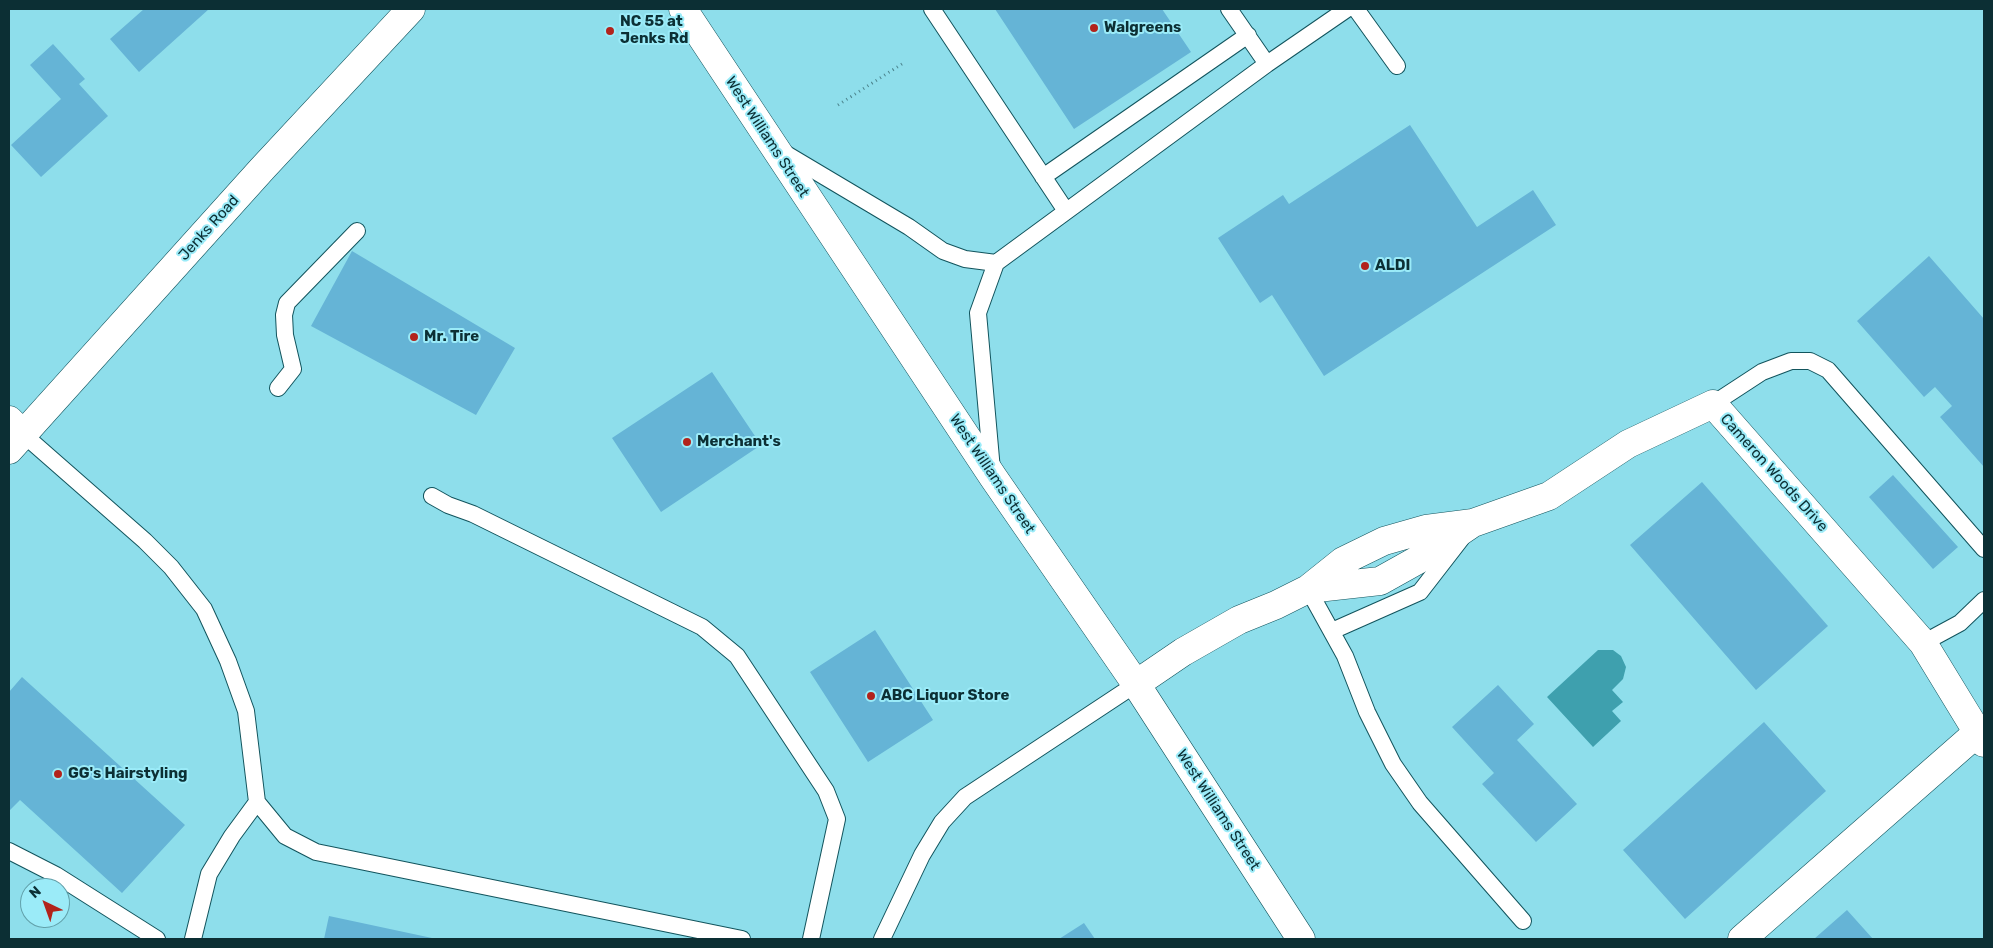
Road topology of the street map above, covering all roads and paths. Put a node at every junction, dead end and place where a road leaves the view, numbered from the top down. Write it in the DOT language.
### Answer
graph roads {
  1 [pos="410,9"];
  2 [pos="683,9"];
  3 [pos="932,9"];
  4 [pos="1229,9"];
  5 [pos="1347,9"];
  6 [pos="1356,9"];
  7 [pos="1248,35"];
  8 [pos="905,62"];
  9 [pos="1268,64"];
  10 [pos="1397,66"];
  11 [pos="838,105"];
  12 [pos="773,146"];
  13 [pos="1043,177"];
  14 [pos="1066,211"];
  15 [pos="357,230"];
  16 [pos="996,262"];
  17 [pos="278,388"];
  18 [pos="1713,404"];
  19 [pos="14,435"];
  20 [pos="992,477"];
  21 [pos="432,496"];
  22 [pos="1473,523"];
  23 [pos="1984,549"];
  24 [pos="1308,589"];
  25 [pos="1984,600"];
  26 [pos="1332,631"];
  27 [pos="1923,643"];
  28 [pos="1136,684"];
  29 [pos="1981,738"];
  30 [pos="257,802"];
  31 [pos="9,851"];
  32 [pos="1523,921"];
  33 [pos="157,939"];
  34 [pos="193,939"];
  35 [pos="742,939"];
  36 [pos="811,939"];
  37 [pos="882,939"];
  38 [pos="1301,939"];
  39 [pos="1742,939"];
  1 -- 19 [label="street, Jenks Road"];
  2 -- 12 [label="street, West Williams Street"];
  3 -- 13 [label="lane"];
  4 -- 7 [label="lane"];
  5 -- 9 [label="lane"];
  6 -- 10 [label="lane"];
  7 -- 9 [label="lane"];
  7 -- 13 [label="lane"];
  8 -- 11 [label="path"];
  9 -- 14 [label="lane"];
  12 -- 16 [label="lane"];
  12 -- 20 [label="street, West Williams Street"];
  13 -- 14 [label="lane"];
  14 -- 16 [label="lane"];
  15 -- 17 [label="lane"];
  16 -- 20 [label="lane"];
  18 -- 22 [label="street, Cameron Woods Drive"];
  18 -- 23 [label="lane"];
  18 -- 27 [label="street, Cameron Woods Drive"];
  19 -- 30 [label="lane"];
  20 -- 28 [label="street, West Williams Street"];
  21 -- 36 [label="lane"];
  22 -- 24 [label="street, Cameron Woods Drive"];
  22 -- 26 [label="lane"];
  24 -- 26 [label="lane"];
  24 -- 28 [label="street, Cameron Woods Drive"];
  25 -- 27 [label="lane"];
  26 -- 32 [label="lane"];
  27 -- 29 [label="street, Cameron Woods Drive"];
  28 -- 37 [label="lane"];
  28 -- 38 [label="street, West Williams Street"];
  29 -- 39 [label="street, Cameron Woods Drive"];
  30 -- 34 [label="lane"];
  30 -- 35 [label="lane"];
  31 -- 33 [label="lane"];
}
